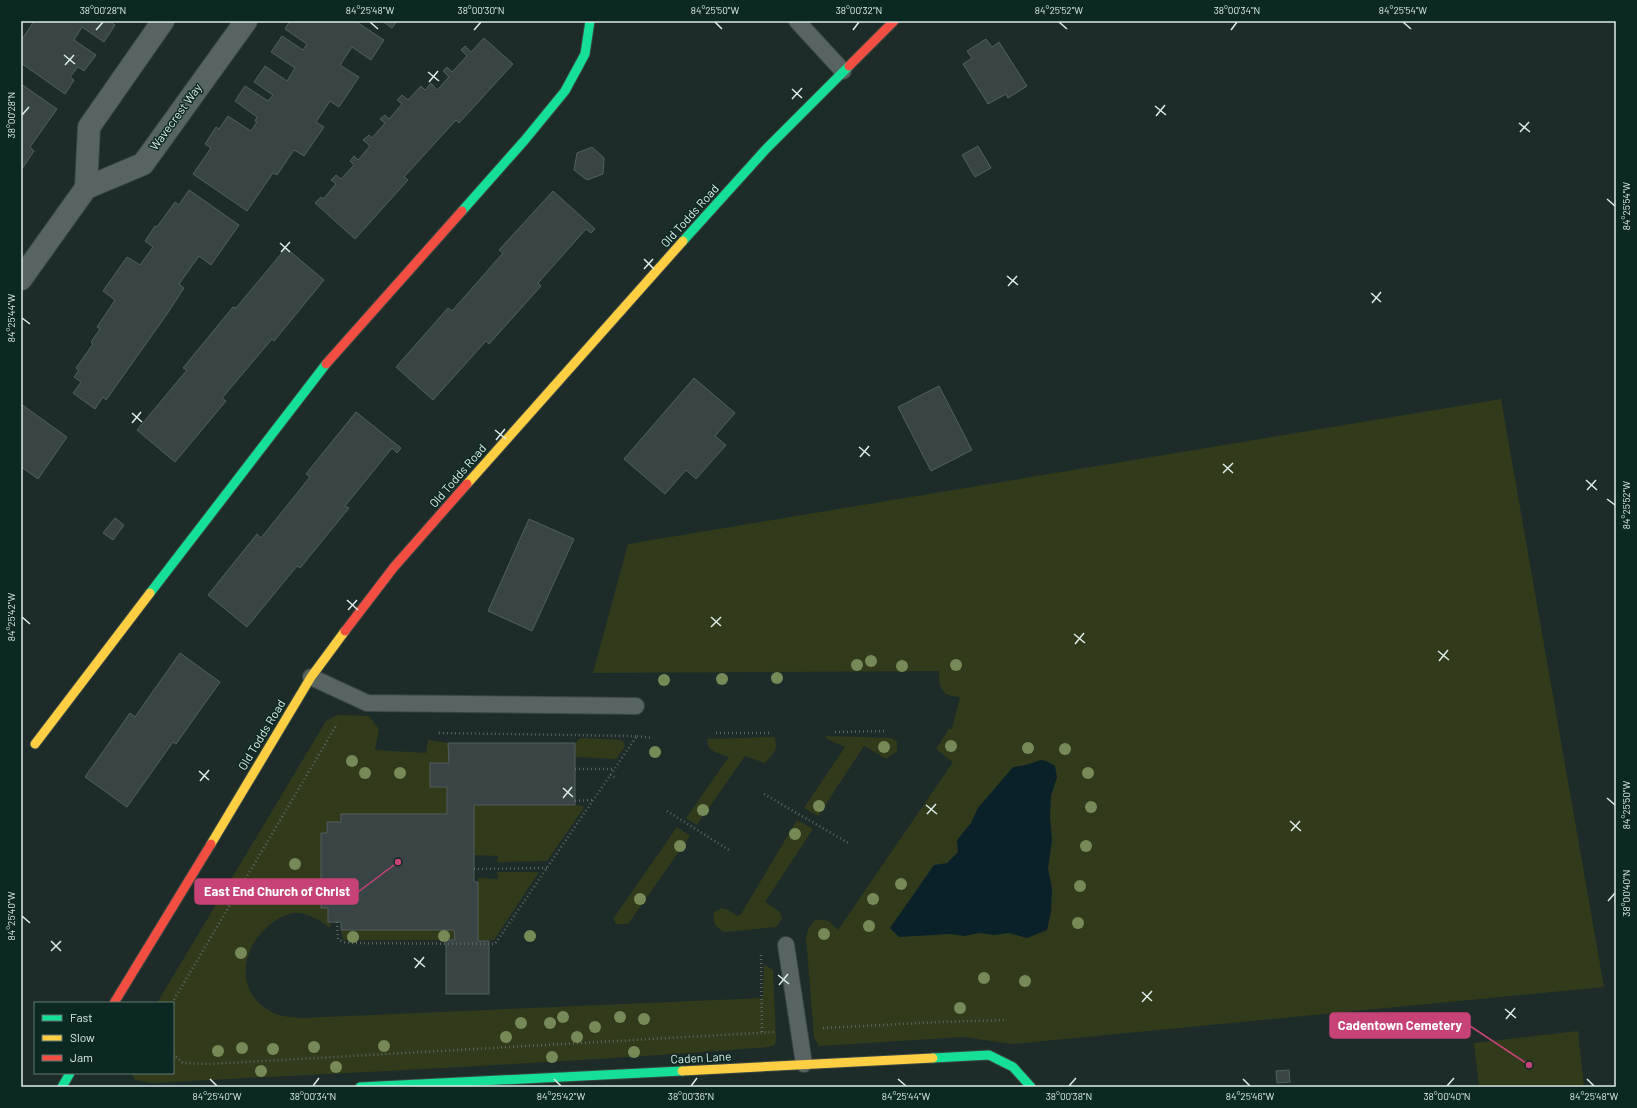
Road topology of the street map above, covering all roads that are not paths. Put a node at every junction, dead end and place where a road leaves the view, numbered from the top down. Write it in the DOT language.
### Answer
graph roads {
  1 [pos="163,21"];
  2 [pos="246,21"];
  3 [pos="590,21"];
  4 [pos="797,21"];
  5 [pos="894,21"];
  6 [pos="843,71"];
  7 [pos="86,188"];
  8 [pos="21,279"];
  9 [pos="311,676"];
  10 [pos="636,706"];
  11 [pos="35,744"];
  12 [pos="786,945"];
  13 [pos="115,1002"];
  14 [pos="804,1064"];
  15 [pos="69,1074"];
  16 [pos="62,1087"];
  17 [pos="360,1087"];
  18 [pos="1031,1087"];
  1 -- 7 [label="street"];
  2 -- 7 [label="street, Wavecrest Way"];
  3 -- 11 [label="street"];
  4 -- 6 [label="lane"];
  5 -- 6 [label="street, Old Todds Road"];
  6 -- 9 [label="street, Old Todds Road"];
  7 -- 8 [label="street"];
  9 -- 10 [label="lane"];
  9 -- 13 [label="street, Old Todds Road"];
  12 -- 14 [label="lane"];
  14 -- 17 [label="street, Caden Lane"];
  14 -- 18 [label="street, Caden Lane"];
  15 -- 16 [label="street"];
}
